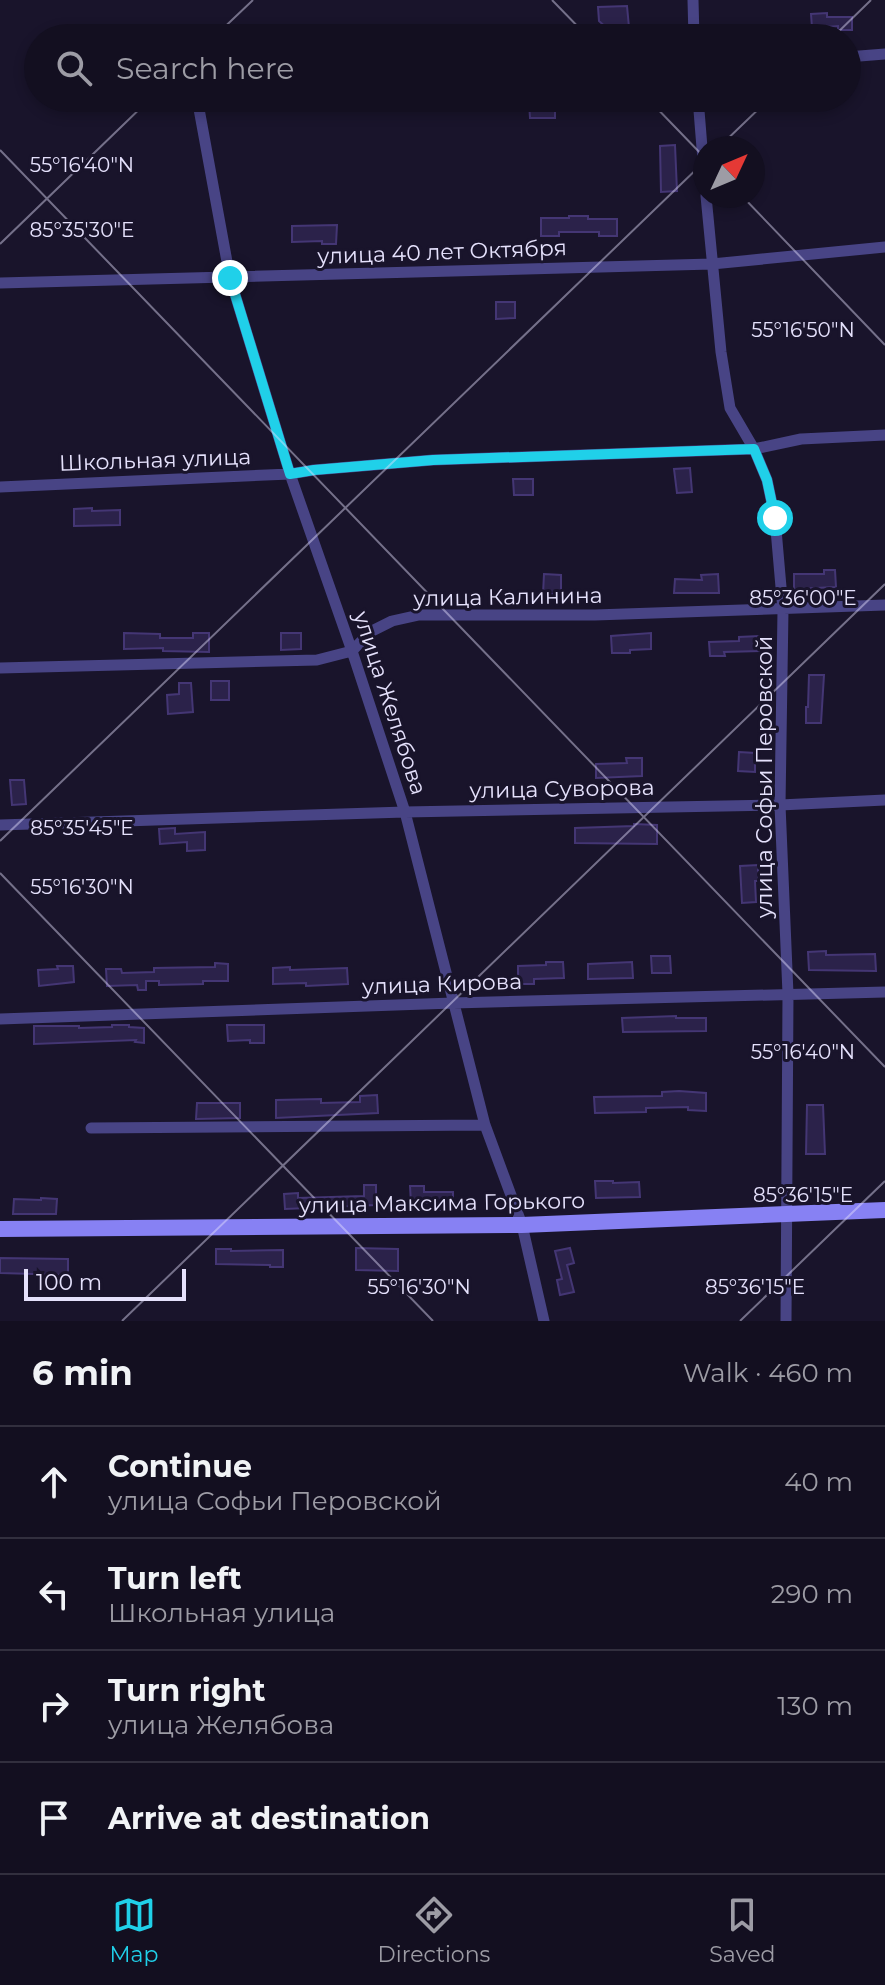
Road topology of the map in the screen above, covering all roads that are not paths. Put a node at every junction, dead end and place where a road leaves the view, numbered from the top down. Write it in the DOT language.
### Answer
graph roads {
  1 [pos="693,0"];
  2 [pos="694,24"];
  3 [pos="885,54"];
  4 [pos="861,56"];
  5 [pos="200,112"];
  6 [pos="699,112"];
  7 [pos="701,136"];
  8 [pos="707,208"];
  9 [pos="885,247"];
  10 [pos="712,264"];
  11 [pos="230,278"];
  12 [pos="0,283"];
  13 [pos="885,435"];
  14 [pos="754,449"];
  15 [pos="290,474"];
  16 [pos="0,487"];
  17 [pos="885,605"];
  18 [pos="783,610"];
  19 [pos="352,651"];
  20 [pos="0,668"];
  21 [pos="885,800"];
  22 [pos="780,805"];
  23 [pos="405,812"];
  24 [pos="0,825"];
  25 [pos="885,992"];
  26 [pos="788,994"];
  27 [pos="453,1003"];
  28 [pos="0,1019"];
  29 [pos="485,1125"];
  30 [pos="91,1128"];
  31 [pos="885,1210"];
  32 [pos="786,1215"];
  33 [pos="522,1225"];
  34 [pos="0,1229"];
  35 [pos="544,1321"];
  36 [pos="786,1321"];
  1 -- 2 [label="street"];
  3 -- 4 [label="street"];
  5 -- 11 [label="street, улица Желябова"];
  6 -- 7 [label="street"];
  8 -- 10 [label="street, улица Софьи Перовской"];
  9 -- 10 [label="street, улица 40 лет Октября"];
  10 -- 11 [label="street, улица 40 лет Октября"];
  10 -- 14 [label="street, улица Софьи Перовской"];
  11 -- 12 [label="street, улица 40 лет Октября"];
  11 -- 15 [label="street, улица Желябова"];
  13 -- 14 [label="street, Школьная улица"];
  14 -- 15 [label="street, Школьная улица"];
  14 -- 18 [label="street, улица Софьи Перовской"];
  15 -- 16 [label="street, Школьная улица"];
  15 -- 19 [label="street, улица Желябова"];
  17 -- 18 [label="street, улица Калинина"];
  18 -- 19 [label="street, улица Калинина"];
  18 -- 22 [label="street, улица Софьи Перовской"];
  19 -- 20 [label="street, улица Калинина"];
  19 -- 23 [label="street, улица Желябова"];
  21 -- 22 [label="street, улица Суворова"];
  22 -- 23 [label="street, улица Суворова"];
  22 -- 26 [label="street, улица Софьи Перовской"];
  23 -- 24 [label="street, улица Суворова"];
  23 -- 27 [label="street, улица Желябова"];
  25 -- 26 [label="street, улица Кирова"];
  26 -- 27 [label="street, улица Кирова"];
  26 -- 32 [label="street, улица Софьи Перовской"];
  27 -- 28 [label="street, улица Кирова"];
  27 -- 29 [label="street, улица Желябова"];
  29 -- 30 [label="street"];
  29 -- 33 [label="street, улица Желябова"];
  31 -- 32 [label="street, улица Максима Горького"];
  32 -- 33 [label="street, улица Максима Горького"];
  32 -- 36 [label="street, улица Софьи Перовской"];
  33 -- 34 [label="street, улица Максима Горького"];
  33 -- 35 [label="street, улица Желябова"];
}
